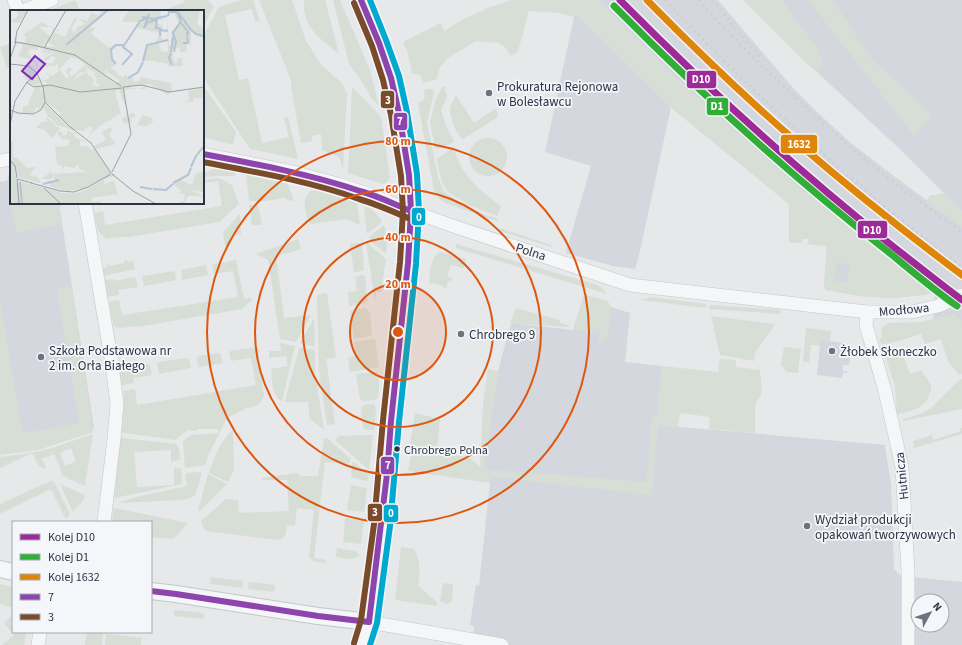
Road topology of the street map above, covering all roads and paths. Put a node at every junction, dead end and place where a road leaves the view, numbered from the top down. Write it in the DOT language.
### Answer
graph roads {
  1 [pos="14,0"];
  2 [pos="52,0"];
  3 [pos="361,0"];
  4 [pos="18,10"];
  5 [pos="25,10"];
  6 [pos="204,154"];
  7 [pos="10,159"];
  8 [pos="0,161"];
  9 [pos="85,204"];
  10 [pos="411,211"];
  11 [pos="962,295"];
  12 [pos="867,312"];
  13 [pos="104,521"];
  14 [pos="0,569"];
  15 [pos="12,572"];
  16 [pos="152,592"];
  17 [pos="369,622"];
  18 [pos="40,633"];
  19 [pos="38,645"];
  20 [pos="362,645"];
  21 [pos="502,645"];
  22 [pos="908,645"];
  1 -- 4 [label="street"];
  2 -- 5 [label="street"];
  3 -- 10 [label="street"];
  6 -- 10 [label="street, Polna"];
  7 -- 8 [label="street"];
  9 -- 13 [label="street"];
  10 -- 12 [label="street, Polna"];
  10 -- 17 [label="street"];
  11 -- 12 [label="street, Modłowa"];
  12 -- 22 [label="street, Hutnicza"];
  14 -- 15 [label="street"];
  16 -- 17 [label="street"];
  17 -- 20 [label="street"];
  17 -- 21 [label="street"];
  18 -- 19 [label="street"];
}
